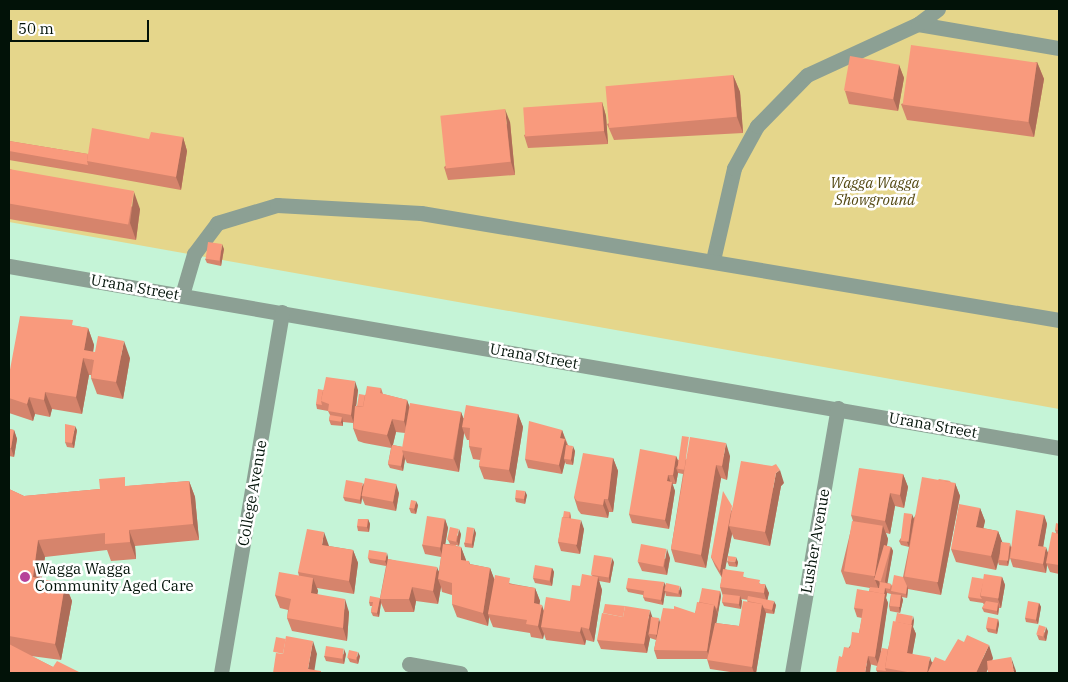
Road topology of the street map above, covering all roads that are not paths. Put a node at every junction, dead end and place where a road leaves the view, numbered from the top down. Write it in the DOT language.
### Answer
graph roads {
  1 [pos="938,9"];
  2 [pos="918,24"];
  3 [pos="1059,48"];
  4 [pos="712,260"];
  5 [pos="9,266"];
  6 [pos="182,295"];
  7 [pos="282,312"];
  8 [pos="1059,320"];
  9 [pos="838,408"];
  10 [pos="1059,448"];
  11 [pos="409,664"];
  12 [pos="221,673"];
  13 [pos="460,673"];
  14 [pos="792,673"];
  1 -- 2 [label="street"];
  2 -- 3 [label="street"];
  2 -- 4 [label="street"];
  4 -- 6 [label="street"];
  4 -- 8 [label="street"];
  5 -- 6 [label="street, Urana Street"];
  6 -- 7 [label="street, Urana Street"];
  7 -- 9 [label="street, Urana Street"];
  7 -- 12 [label="street, College Avenue"];
  9 -- 10 [label="street, Urana Street"];
  9 -- 14 [label="street, Lusher Avenue"];
  11 -- 13 [label="street"];
}
